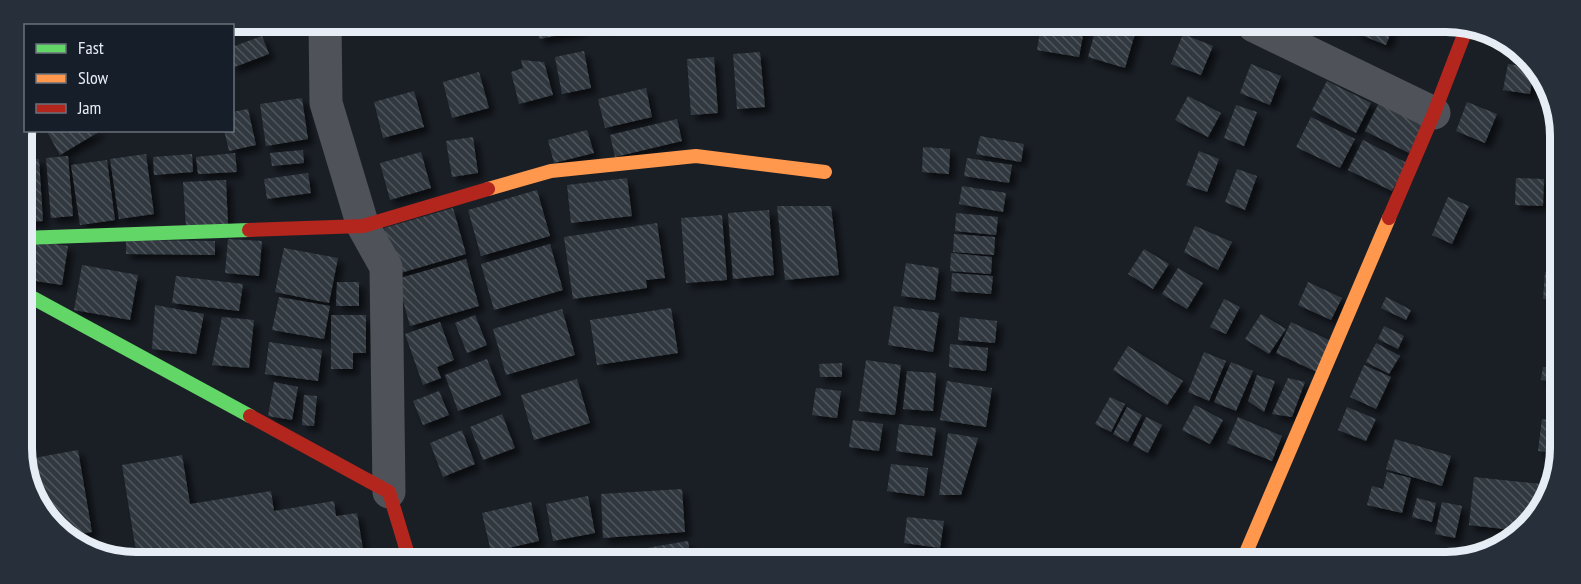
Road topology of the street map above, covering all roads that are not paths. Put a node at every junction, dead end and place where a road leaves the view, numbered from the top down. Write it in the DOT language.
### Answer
graph roads {
  1 [pos="325,32"];
  2 [pos="1266,32"];
  3 [pos="1464,34"];
  4 [pos="1434,113"];
  5 [pos="825,172"];
  6 [pos="363,226"];
  7 [pos="32,238"];
  8 [pos="32,297"];
  9 [pos="389,492"];
  10 [pos="407,552"];
  11 [pos="1246,552"];
  1 -- 6 [label="street"];
  2 -- 4 [label="street"];
  3 -- 4 [label="street"];
  4 -- 11 [label="street"];
  5 -- 6 [label="street"];
  6 -- 7 [label="street"];
  6 -- 9 [label="street"];
  8 -- 9 [label="street"];
  9 -- 10 [label="street"];
}
